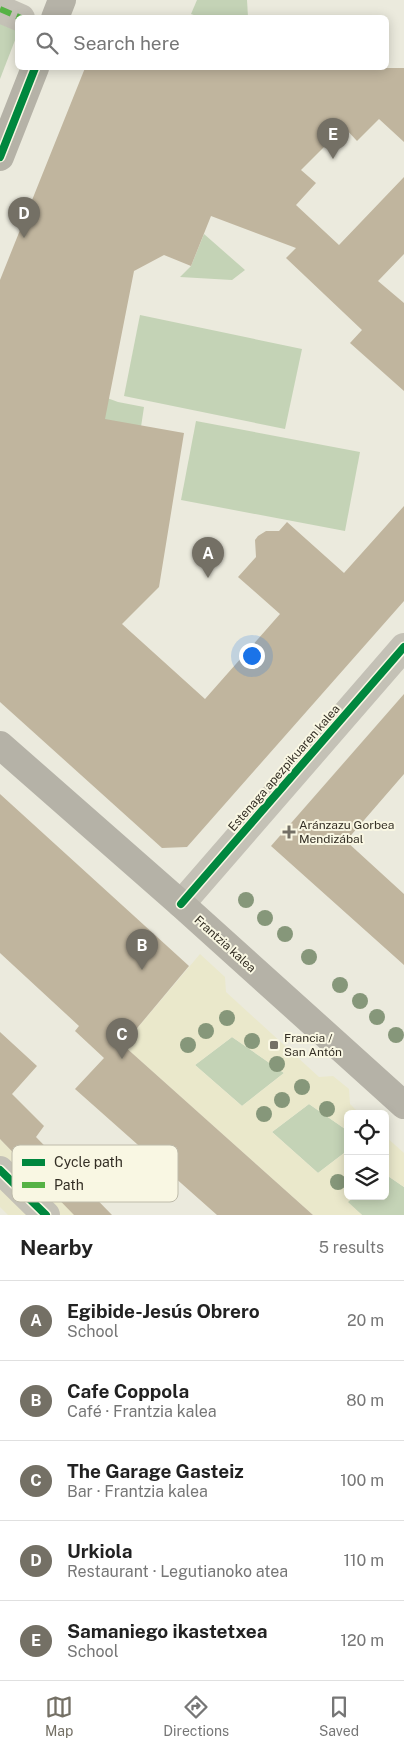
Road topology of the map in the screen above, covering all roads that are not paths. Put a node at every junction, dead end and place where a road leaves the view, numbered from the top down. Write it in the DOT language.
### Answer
graph roads {
  1 [pos="62,0"];
  2 [pos="0,9"];
  3 [pos="15,15"];
  4 [pos="56,15"];
  5 [pos="34,70"];
  6 [pos="0,157"];
  7 [pos="404,647"];
  8 [pos="0,745"];
  9 [pos="181,904"];
  10 [pos="404,1104"];
  11 [pos="0,1170"];
  12 [pos="12,1182"];
  13 [pos="33,1202"];
  14 [pos="46,1215"];
  1 -- 4 [label="main road"];
  2 -- 3 [label="street"];
  5 -- 6 [label="main road"];
  7 -- 9 [label="street, Estenaga apezpikuaren kalea"];
  8 -- 9 [label="main road, Frantzia kalea"];
  9 -- 10 [label="main road, Frantzia kalea"];
  11 -- 12 [label="street"];
  13 -- 14 [label="street"];
}
